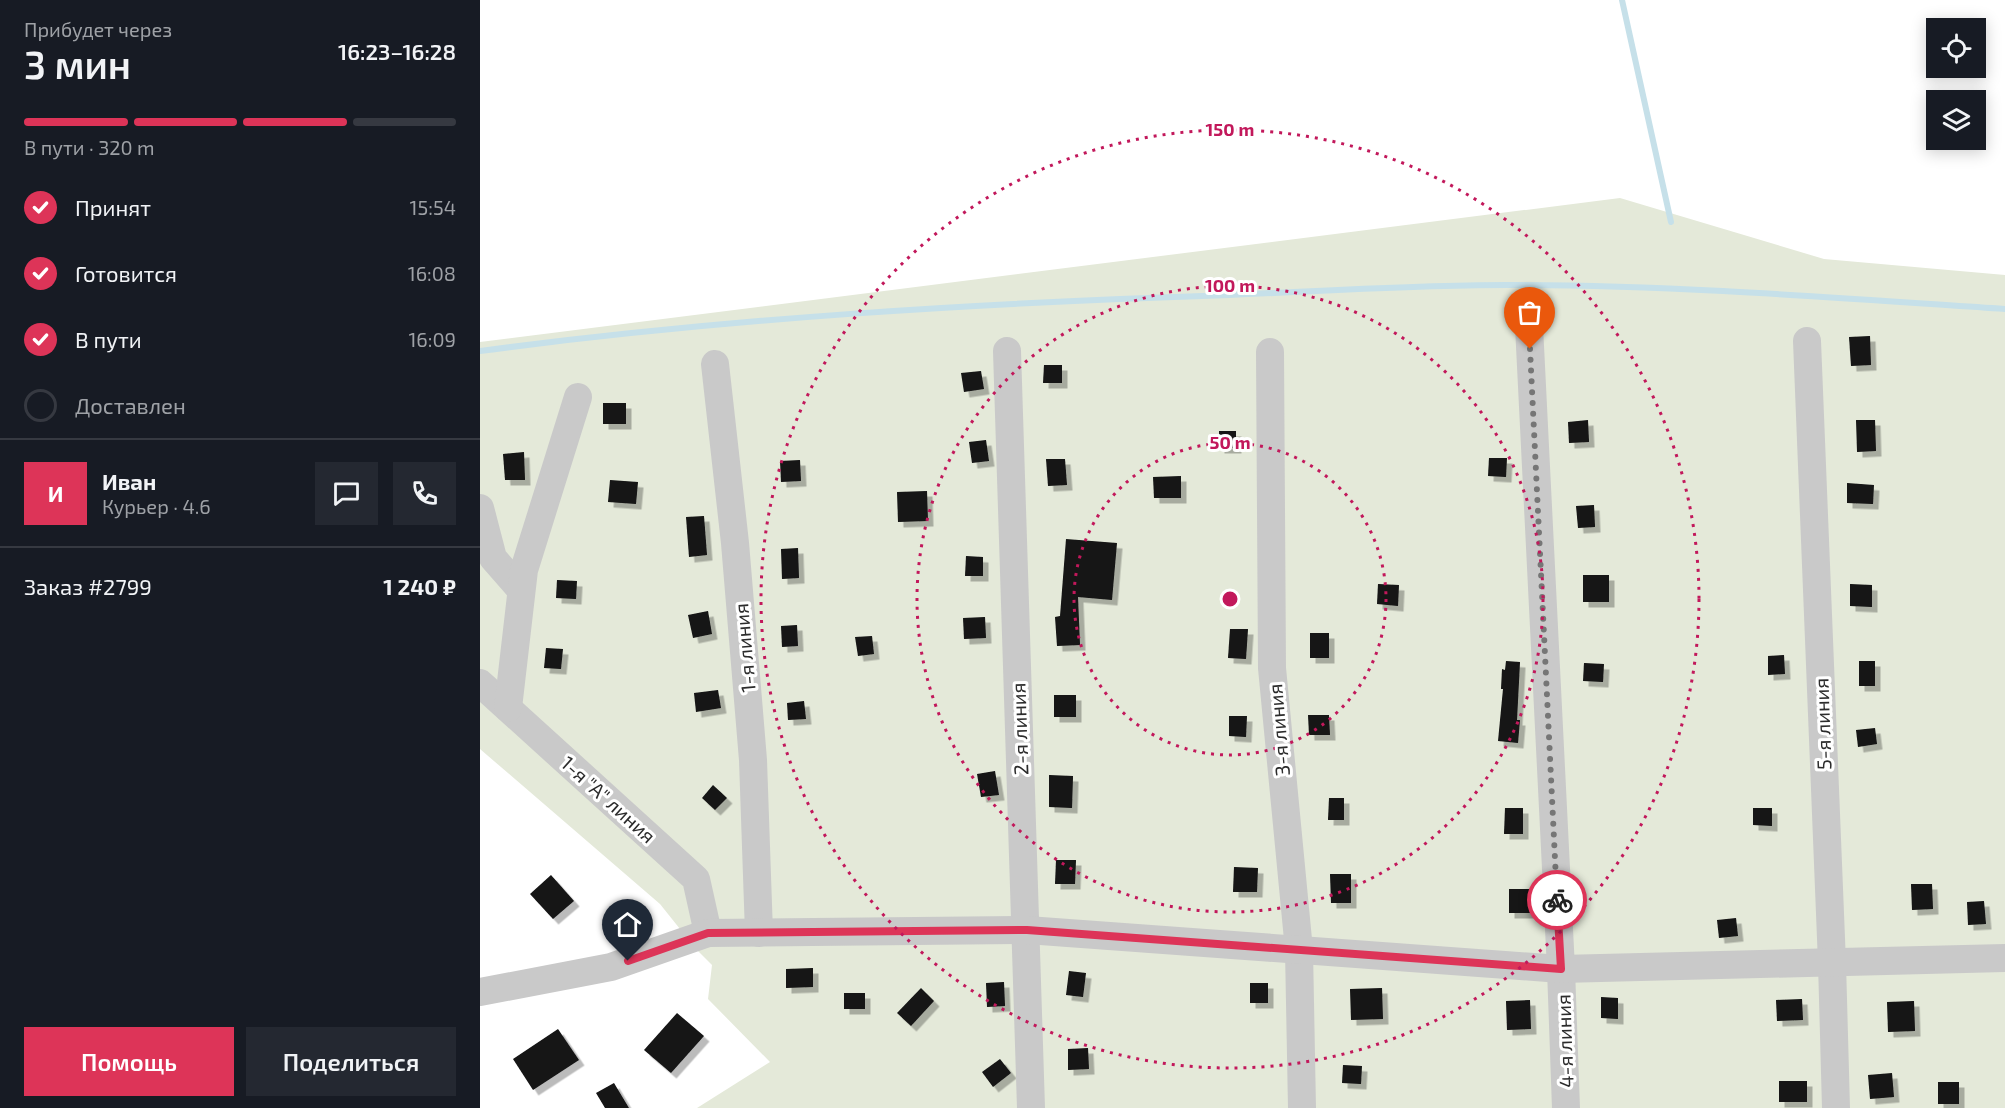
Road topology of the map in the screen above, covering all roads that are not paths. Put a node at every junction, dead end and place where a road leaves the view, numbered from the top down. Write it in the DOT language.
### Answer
graph roads {
  1 [pos="1528,326"];
  2 [pos="1806,340"];
  3 [pos="1007,351"];
  4 [pos="1269,352"];
  5 [pos="715,364"];
  6 [pos="578,397"];
  7 [pos="480,508"];
  8 [pos="521,590"];
  9 [pos="480,683"];
  10 [pos="508,708"];
  11 [pos="1027,930"];
  12 [pos="708,933"];
  13 [pos="759,933"];
  14 [pos="1299,950"];
  15 [pos="2005,958"];
  16 [pos="1832,963"];
  17 [pos="1561,969"];
  18 [pos="480,992"];
  19 [pos="1031,1108"];
  20 [pos="1302,1108"];
  21 [pos="1566,1108"];
  22 [pos="1836,1108"];
  1 -- 17 [label="street, 4-я линия"];
  2 -- 16 [label="street, 5-я линия"];
  3 -- 11 [label="street, 2-я линия"];
  4 -- 14 [label="street, 3-я линия"];
  5 -- 13 [label="street, 1-я линия"];
  6 -- 8 [label="street"];
  7 -- 8 [label="street"];
  8 -- 10 [label="street"];
  9 -- 10 [label="street, 1-я \"А\" линия"];
  10 -- 12 [label="street, 1-я \"А\" линия"];
  11 -- 13 [label="street"];
  11 -- 14 [label="street"];
  11 -- 19 [label="street, 2-я линия"];
  12 -- 13 [label="street"];
  12 -- 18 [label="street"];
  14 -- 17 [label="street"];
  14 -- 20 [label="street, 3-я линия"];
  15 -- 16 [label="street"];
  16 -- 17 [label="street"];
  16 -- 22 [label="street, 5-я линия"];
  17 -- 21 [label="street, 4-я линия"];
}
